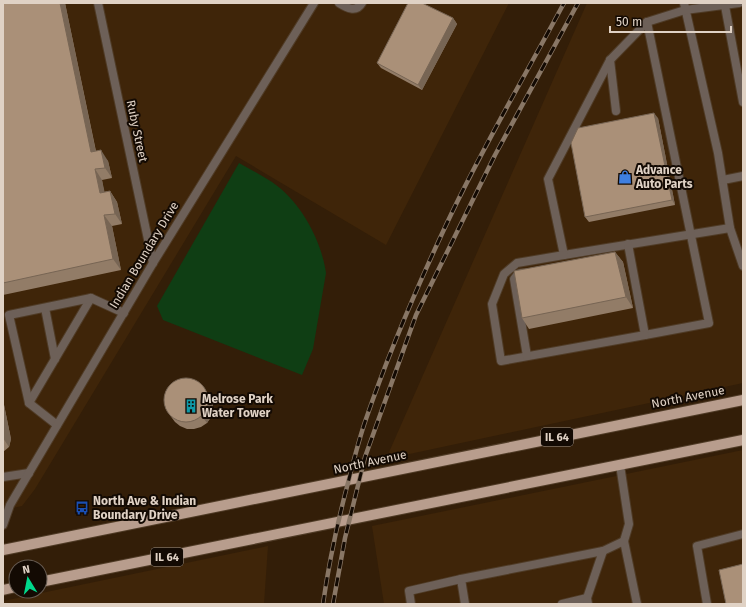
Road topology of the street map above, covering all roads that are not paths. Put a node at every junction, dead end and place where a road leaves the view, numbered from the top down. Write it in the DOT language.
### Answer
graph roads {
  1 [pos="98,3"];
  2 [pos="314,3"];
  3 [pos="339,3"];
  4 [pos="362,3"];
  5 [pos="739,3"];
  6 [pos="725,6"];
  7 [pos="684,7"];
  8 [pos="647,22"];
  9 [pos="610,60"];
  10 [pos="743,102"];
  11 [pos="616,111"];
  12 [pos="743,176"];
  13 [pos="723,180"];
  14 [pos="730,228"];
  15 [pos="691,234"];
  16 [pos="628,244"];
  17 [pos="562,255"];
  18 [pos="153,263"];
  19 [pos="743,266"];
  20 [pos="546,268"];
  21 [pos="532,271"];
  22 [pos="91,298"];
  23 [pos="45,308"];
  24 [pos="124,313"];
  25 [pos="645,335"];
  26 [pos="527,356"];
  27 [pos="55,359"];
  28 [pos="743,400"];
  29 [pos="29,403"];
  30 [pos="57,424"];
  31 [pos="743,440"];
  32 [pos="620,465"];
  33 [pos="29,473"];
  34 [pos="3,477"];
  35 [pos="6,505"];
  36 [pos="3,524"];
  37 [pos="743,534"];
  38 [pos="624,541"];
  39 [pos="3,550"];
  40 [pos="603,551"];
  41 [pos="461,579"];
  42 [pos="48,580"];
  43 [pos="587,601"];
  44 [pos="411,604"];
  45 [pos="465,604"];
  46 [pos="562,604"];
  47 [pos="637,604"];
  48 [pos="707,604"];
  1 -- 18 [label="street, Ruby Street"];
  2 -- 18 [label="street, Indian Boundary Drive"];
  3 -- 4 [label="street"];
  5 -- 6 [label="street"];
  6 -- 7 [label="street"];
  6 -- 10 [label="street"];
  7 -- 8 [label="street"];
  7 -- 13 [label="street"];
  8 -- 9 [label="street"];
  8 -- 15 [label="street"];
  9 -- 11 [label="street"];
  9 -- 17 [label="street"];
  12 -- 13 [label="street"];
  13 -- 14 [label="street"];
  14 -- 15 [label="street"];
  14 -- 19 [label="street"];
  15 -- 16 [label="street"];
  15 -- 25 [label="street"];
  16 -- 17 [label="street"];
  16 -- 25 [label="street"];
  17 -- 20 [label="street"];
  17 -- 26 [label="street"];
  18 -- 24 [label="street, Indian Boundary Drive"];
  21 -- 26 [label="street"];
  22 -- 23 [label="street"];
  22 -- 24 [label="street"];
  22 -- 27 [label="street"];
  23 -- 27 [label="street"];
  23 -- 29 [label="street"];
  24 -- 30 [label="street, Indian Boundary Drive"];
  25 -- 26 [label="street"];
  27 -- 29 [label="street"];
  28 -- 39 [label="main road, North Avenue / IL 64"];
  29 -- 30 [label="street"];
  30 -- 33 [label="street, Indian Boundary Drive"];
  31 -- 32 [label="main road, IL 64"];
  32 -- 38 [label="street"];
  32 -- 42 [label="main road, IL 64"];
  33 -- 34 [label="street"];
  33 -- 35 [label="street, Indian Boundary Drive"];
  35 -- 36 [label="street, Indian Boundary Drive"];
  37 -- 48 [label="street"];
  38 -- 40 [label="street"];
  38 -- 47 [label="street"];
  40 -- 41 [label="street"];
  40 -- 43 [label="street"];
  41 -- 44 [label="street"];
  41 -- 45 [label="street"];
  43 -- 46 [label="street"];
}
